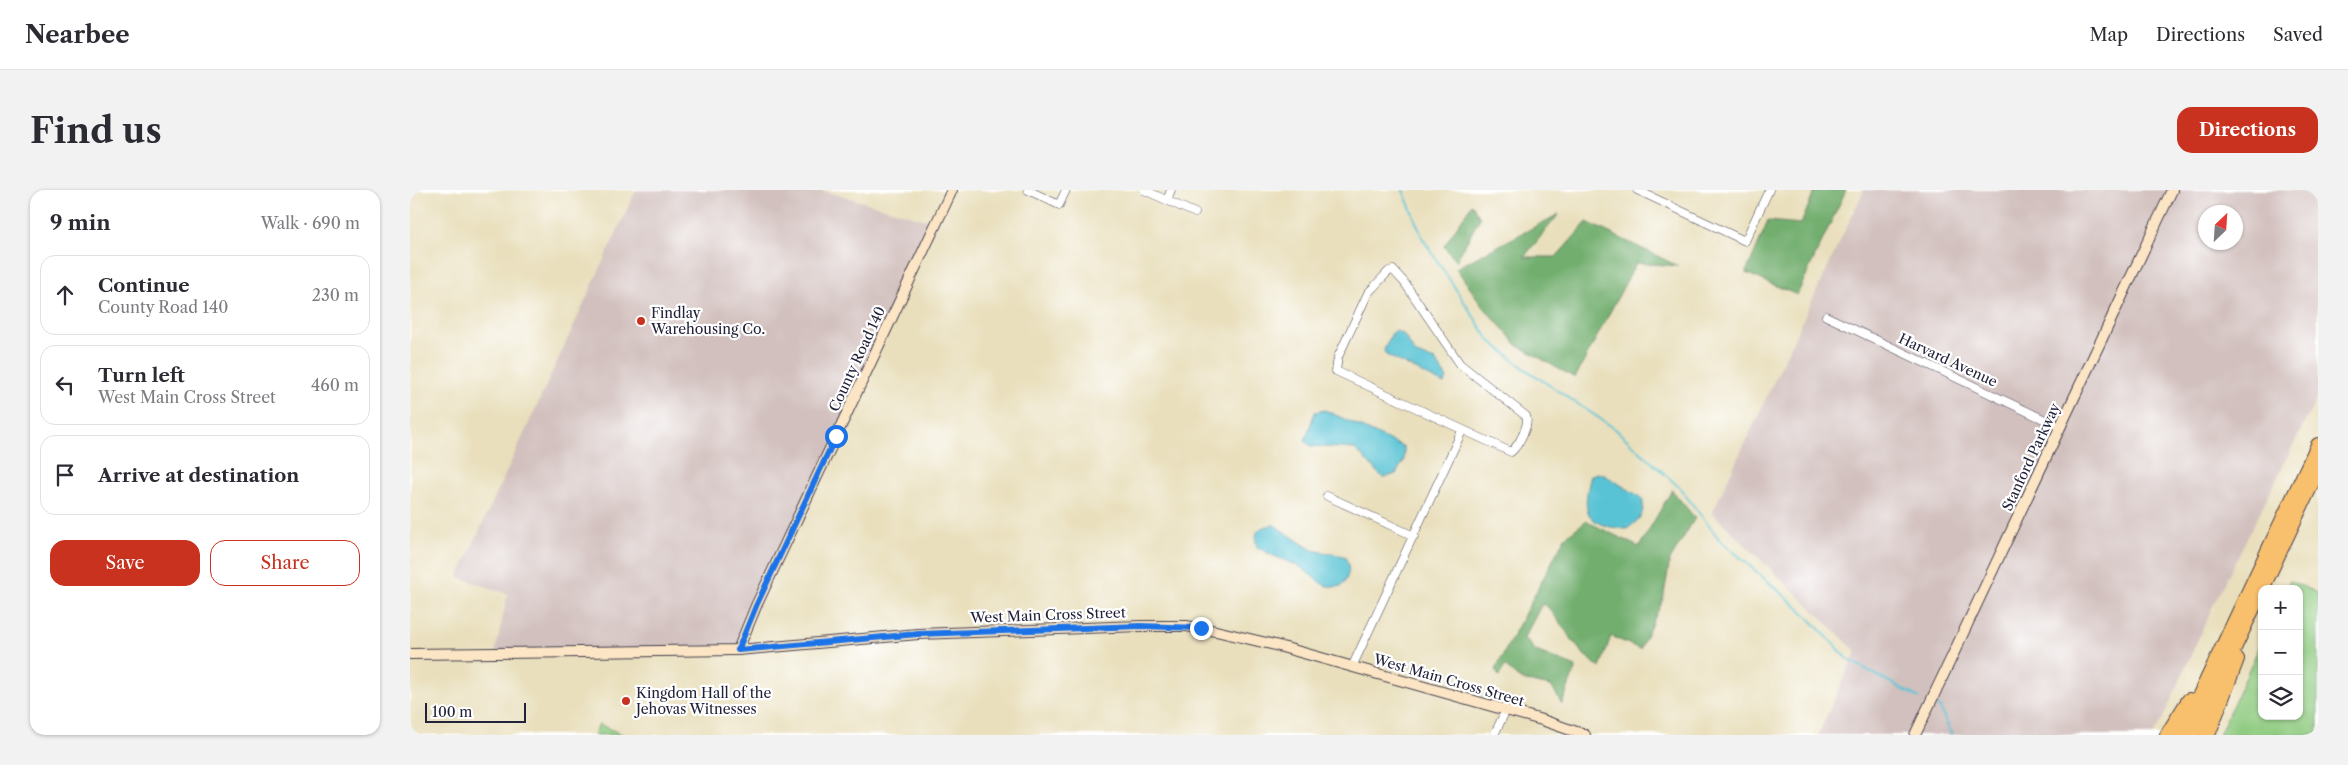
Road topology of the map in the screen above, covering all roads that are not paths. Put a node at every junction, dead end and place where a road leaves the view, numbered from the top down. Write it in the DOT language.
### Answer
graph roads {
  1 [pos="952,190"];
  2 [pos="1028,190"];
  3 [pos="1066,190"];
  4 [pos="1144,190"];
  5 [pos="1171,190"];
  6 [pos="1637,190"];
  7 [pos="1769,190"];
  8 [pos="2172,190"];
  9 [pos="1167,200"];
  10 [pos="1195,213"];
  11 [pos="1826,316"];
  12 [pos="2060,427"];
  13 [pos="1462,431"];
  14 [pos="2318,445"];
  15 [pos="2318,470"];
  16 [pos="1327,496"];
  17 [pos="1414,536"];
  18 [pos="2263,585"];
  19 [pos="2258,596"];
  20 [pos="2258,598"];
  21 [pos="2240,610"];
  22 [pos="738,650"];
  23 [pos="410,654"];
  24 [pos="1352,667"];
  25 [pos="1506,710"];
  26 [pos="1494,735"];
  27 [pos="1585,735"];
  28 [pos="1915,735"];
  29 [pos="2166,735"];
  30 [pos="2181,735"];
  31 [pos="2193,735"];
  32 [pos="2208,735"];
  1 -- 22 [label="main road, County Road 140"];
  2 -- 3 [label="street"];
  4 -- 9 [label="street"];
  5 -- 9 [label="street"];
  6 -- 7 [label="street"];
  8 -- 12 [label="main road, Stanford Parkway"];
  9 -- 10 [label="street"];
  11 -- 12 [label="street, Harvard Avenue"];
  12 -- 28 [label="main road, Stanford Parkway"];
  13 -- 13 [label="street"];
  13 -- 17 [label="street"];
  14 -- 21 [label="highway"];
  15 -- 18 [label="highway"];
  16 -- 17 [label="street"];
  17 -- 24 [label="street"];
  19 -- 31 [label="highway"];
  20 -- 32 [label="highway"];
  21 -- 29 [label="highway"];
  21 -- 30 [label="highway"];
  22 -- 23 [label="main road, West Main Cross Street"];
  22 -- 24 [label="main road, West Main Cross Street"];
  24 -- 25 [label="main road, West Main Cross Street"];
  25 -- 26 [label="street"];
  25 -- 27 [label="main road, West Main Cross Street"];
}
